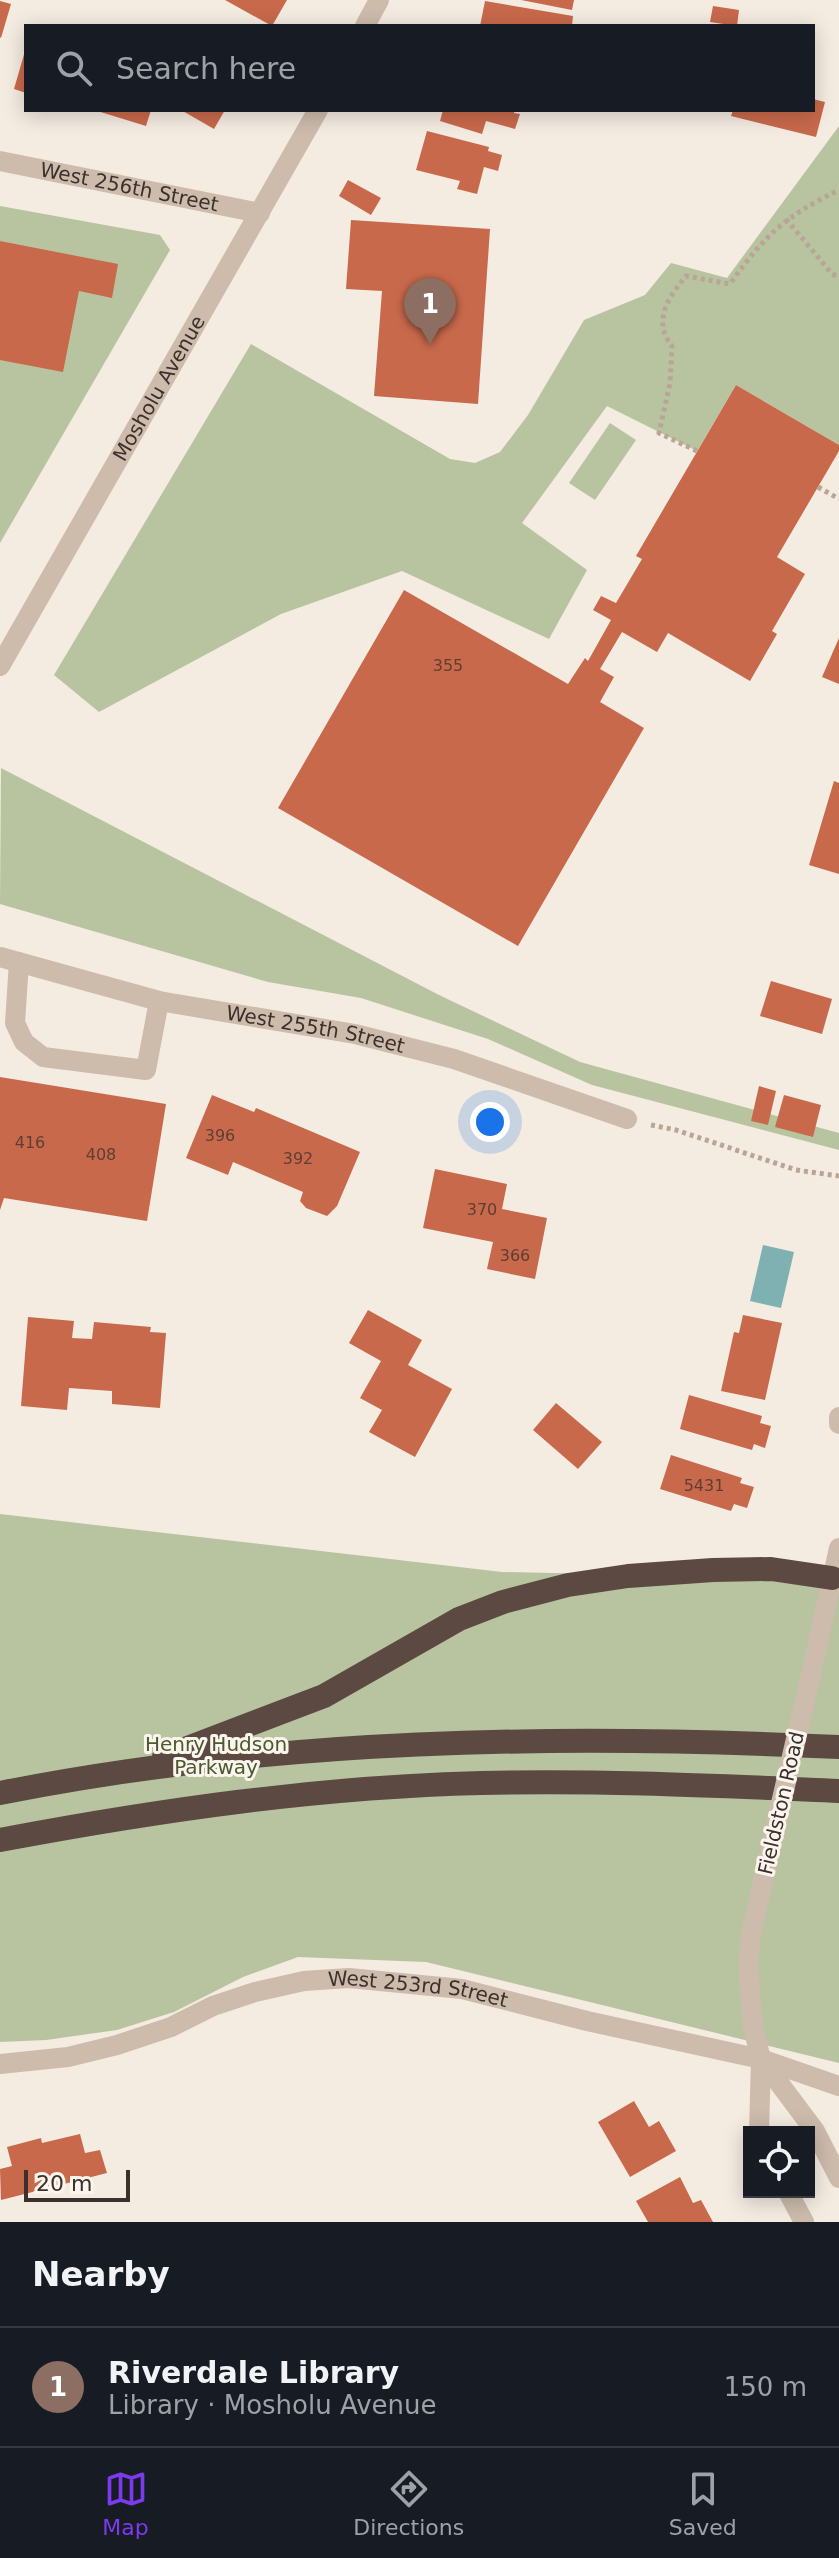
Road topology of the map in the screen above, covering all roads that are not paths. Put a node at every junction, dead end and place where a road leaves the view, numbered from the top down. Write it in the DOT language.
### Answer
graph roads {
  1 [pos="379,0"];
  2 [pos="366,24"];
  3 [pos="317,112"];
  4 [pos="0,161"];
  5 [pos="260,213"];
  6 [pos="0,666"];
  7 [pos="9,960"];
  8 [pos="159,1001"];
  9 [pos="627,1119"];
  10 [pos="839,1417"];
  11 [pos="839,1424"];
  12 [pos="839,1548"];
  13 [pos="832,1578"];
  14 [pos="839,1747"];
  15 [pos="137,1767"];
  16 [pos="839,1791"];
  17 [pos="0,1793"];
  18 [pos="0,1840"];
  19 [pos="761,2059"];
  20 [pos="0,2064"];
  21 [pos="839,2086"];
  22 [pos="759,2126"];
  23 [pos="839,2178"];
  24 [pos="791,2198"];
  25 [pos="804,2222"];
  1 -- 2 [label="street"];
  3 -- 5 [label="street, Mosholu Avenue"];
  4 -- 5 [label="street, West 256th Street"];
  5 -- 6 [label="street, Mosholu Avenue"];
  7 -- 8 [label="street, West 255th Street"];
  7 -- 8 [label="street"];
  8 -- 9 [label="street, West 255th Street"];
  10 -- 11 [label="street"];
  12 -- 13 [label="street, Fieldston Road"];
  13 -- 15 [label="highway"];
  13 -- 19 [label="street, Fieldston Road, bridge"];
  14 -- 15 [label="highway"];
  15 -- 17 [label="highway"];
  16 -- 18 [label="highway"];
  19 -- 20 [label="street, West 253rd Street"];
  19 -- 21 [label="street, West 253rd Street"];
  19 -- 22 [label="street, Fieldston Road"];
  19 -- 23 [label="street, Fieldston Road"];
  24 -- 25 [label="street"];
}
